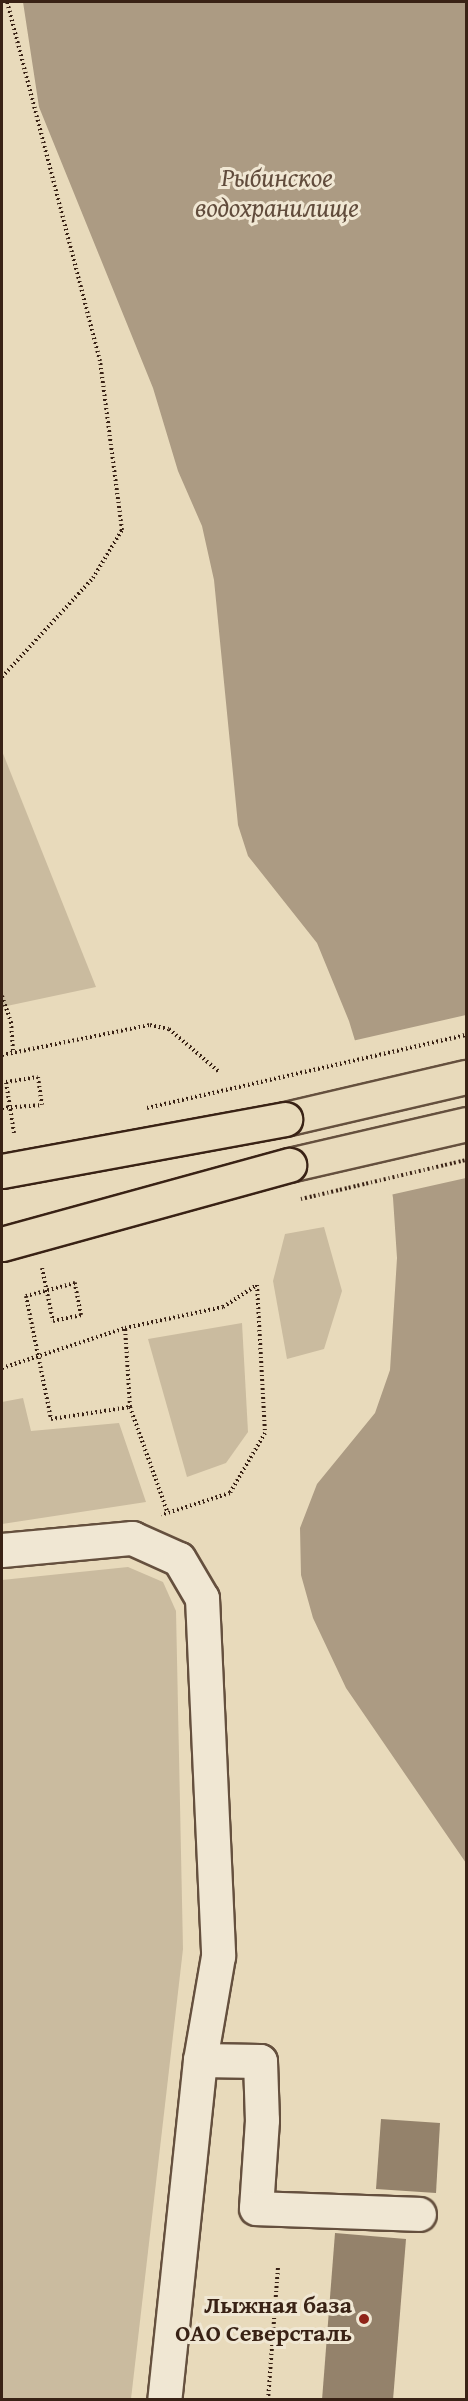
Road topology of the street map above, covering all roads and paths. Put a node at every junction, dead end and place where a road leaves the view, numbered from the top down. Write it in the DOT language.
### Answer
graph roads {
  1 [pos="7,2"];
  2 [pos="2,677"];
  3 [pos="2,996"];
  4 [pos="466,1035"];
  5 [pos="13,1053"];
  6 [pos="2,1055"];
  7 [pos="218,1071"];
  8 [pos="466,1077"];
  9 [pos="2,1108"];
  10 [pos="136,1110"];
  11 [pos="466,1124"];
  12 [pos="24,1132"];
  13 [pos="14,1133"];
  14 [pos="8,1134"];
  15 [pos="2,1171"];
  16 [pos="2,1244"];
  17 [pos="41,1264"];
  18 [pos="125,1328"];
  19 [pos="36,1354"];
  20 [pos="2,1368"];
  21 [pos="130,1407"];
  22 [pos="167,1511"];
  23 [pos="132,1538"];
  24 [pos="2,1550"];
  25 [pos="200,2060"];
  26 [pos="419,2214"];
  27 [pos="278,2267"];
  28 [pos="164,2400"];
  29 [pos="268,2400"];
  1 -- 2 [label="path"];
  3 -- 5 [label="path"];
  4 -- 10 [label="path, bridge"];
  5 -- 6 [label="path"];
  5 -- 7 [label="path"];
  8 -- 15 [label="main road, bridge"];
  9 -- 13 [label="path, bridge"];
  11 -- 16 [label="main road, bridge"];
  12 -- 13 [label="path"];
  13 -- 14 [label="path, bridge"];
  17 -- 19 [label="path, bridge"];
  18 -- 19 [label="path"];
  18 -- 21 [label="path"];
  18 -- 22 [label="path"];
  19 -- 20 [label="path"];
  19 -- 21 [label="path"];
  21 -- 22 [label="path"];
  22 -- 23 [label="path"];
  23 -- 24 [label="street"];
  23 -- 25 [label="street"];
  25 -- 26 [label="street"];
  25 -- 28 [label="street"];
  27 -- 29 [label="path"];
}
